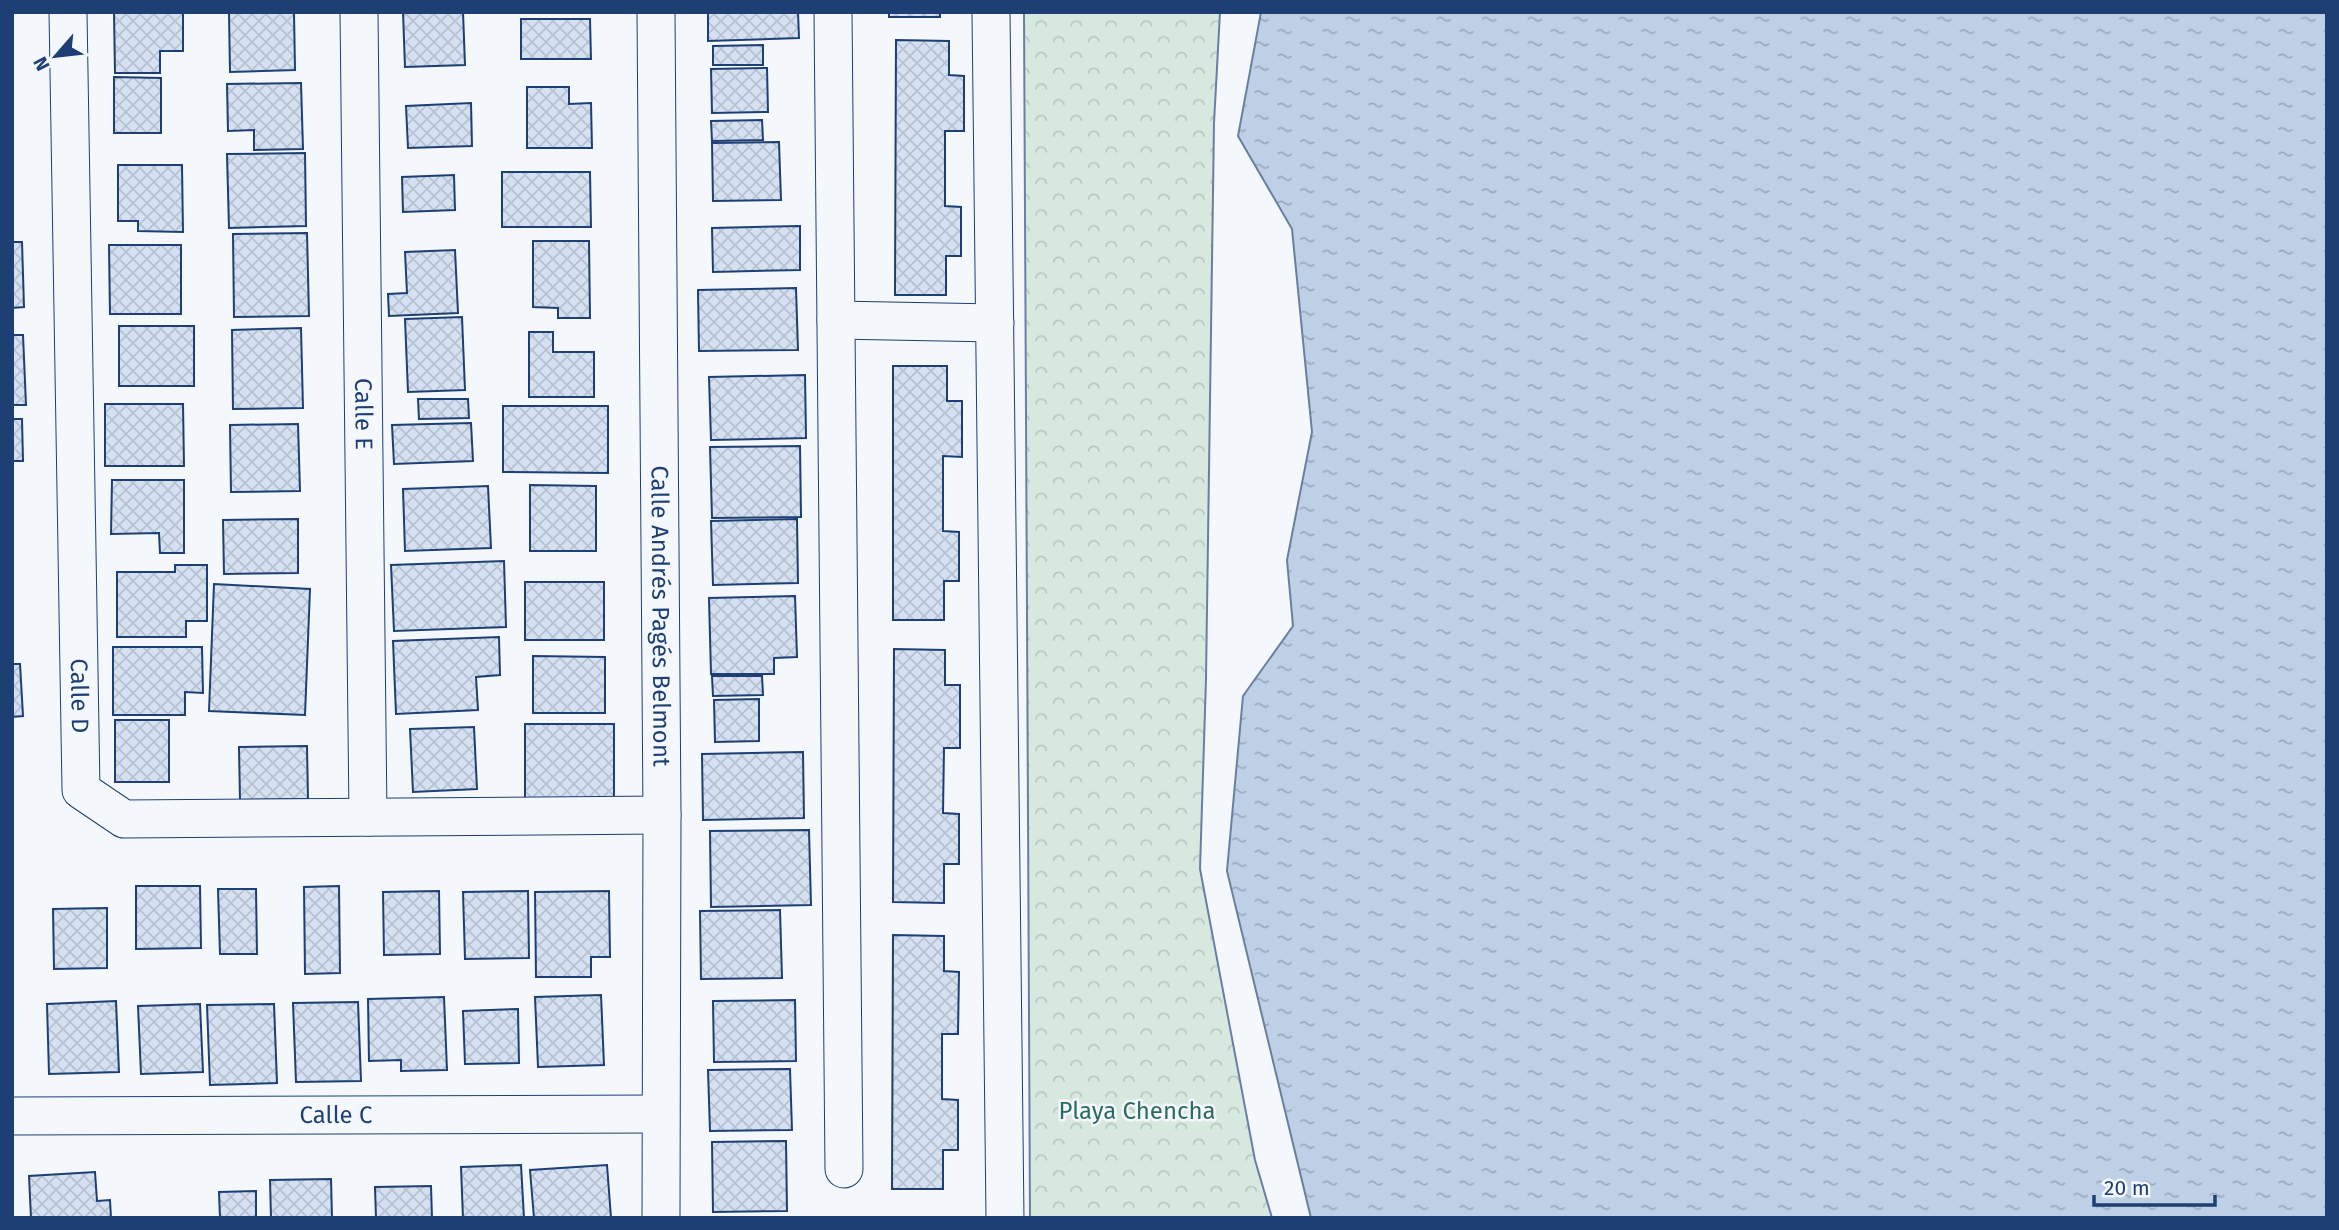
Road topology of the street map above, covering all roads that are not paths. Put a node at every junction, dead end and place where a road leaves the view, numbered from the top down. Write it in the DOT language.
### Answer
graph roads {
  1 [pos="68,12"];
  2 [pos="359,12"];
  3 [pos="656,12"];
  4 [pos="833,12"];
  5 [pos="991,12"];
  6 [pos="836,320"];
  7 [pos="995,323"];
  8 [pos="662,815"];
  9 [pos="368,817"];
  10 [pos="659,1114"];
  11 [pos="12,1116"];
  12 [pos="844,1169"];
  13 [pos="661,1218"];
  14 [pos="1005,1218"];
  1 -- 9 [label="street, Calle D"];
  2 -- 9 [label="street, Calle E"];
  3 -- 8 [label="street, Calle Andrés Pagés Belmont"];
  4 -- 6 [label="street"];
  5 -- 7 [label="street"];
  6 -- 7 [label="street"];
  6 -- 12 [label="street"];
  7 -- 14 [label="street"];
  8 -- 9 [label="street, Calle D"];
  8 -- 10 [label="street, Calle Andrés Pagés Belmont"];
  10 -- 11 [label="street, Calle C"];
  10 -- 13 [label="street, Calle Andrés Pagés Belmont"];
}
